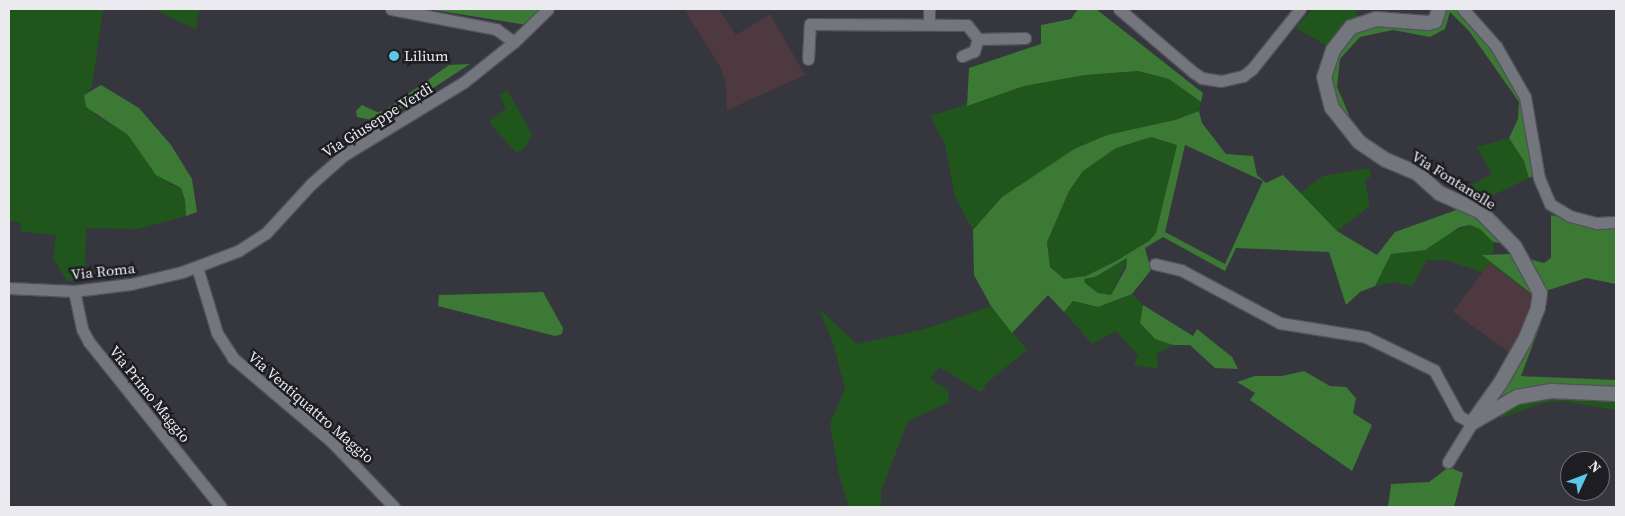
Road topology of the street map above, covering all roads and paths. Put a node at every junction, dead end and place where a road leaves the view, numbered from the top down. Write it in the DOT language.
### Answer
graph roads {
  1 [pos="391,9"];
  2 [pos="548,9"];
  3 [pos="929,9"];
  4 [pos="1119,9"];
  5 [pos="1300,9"];
  6 [pos="1439,9"];
  7 [pos="1463,9"];
  8 [pos="929,24"];
  9 [pos="1024,38"];
  10 [pos="978,39"];
  11 [pos="514,42"];
  12 [pos="962,56"];
  13 [pos="808,60"];
  14 [pos="1616,222"];
  15 [pos="1155,264"];
  16 [pos="198,267"];
  17 [pos="9,288"];
  18 [pos="74,291"];
  19 [pos="1616,394"];
  20 [pos="1472,423"];
  21 [pos="1448,462"];
  22 [pos="221,507"];
  23 [pos="394,507"];
  1 -- 11 [label="street"];
  2 -- 11 [label="street, Via Giuseppe Verdi"];
  3 -- 8 [label="street"];
  4 -- 5 [label="street"];
  6 -- 20 [label="street, Via Fontanelle"];
  7 -- 14 [label="street"];
  8 -- 10 [label="street"];
  8 -- 13 [label="street"];
  9 -- 10 [label="street"];
  10 -- 12 [label="street"];
  11 -- 16 [label="street, Via Giuseppe Verdi"];
  15 -- 20 [label="street"];
  16 -- 18 [label="street, Via Roma"];
  16 -- 23 [label="street, Via Ventiquattro Maggio"];
  17 -- 18 [label="street, Via Roma"];
  18 -- 22 [label="street, Via Primo Maggio"];
  19 -- 20 [label="street"];
  20 -- 21 [label="street, Via Fontanelle"];
}
